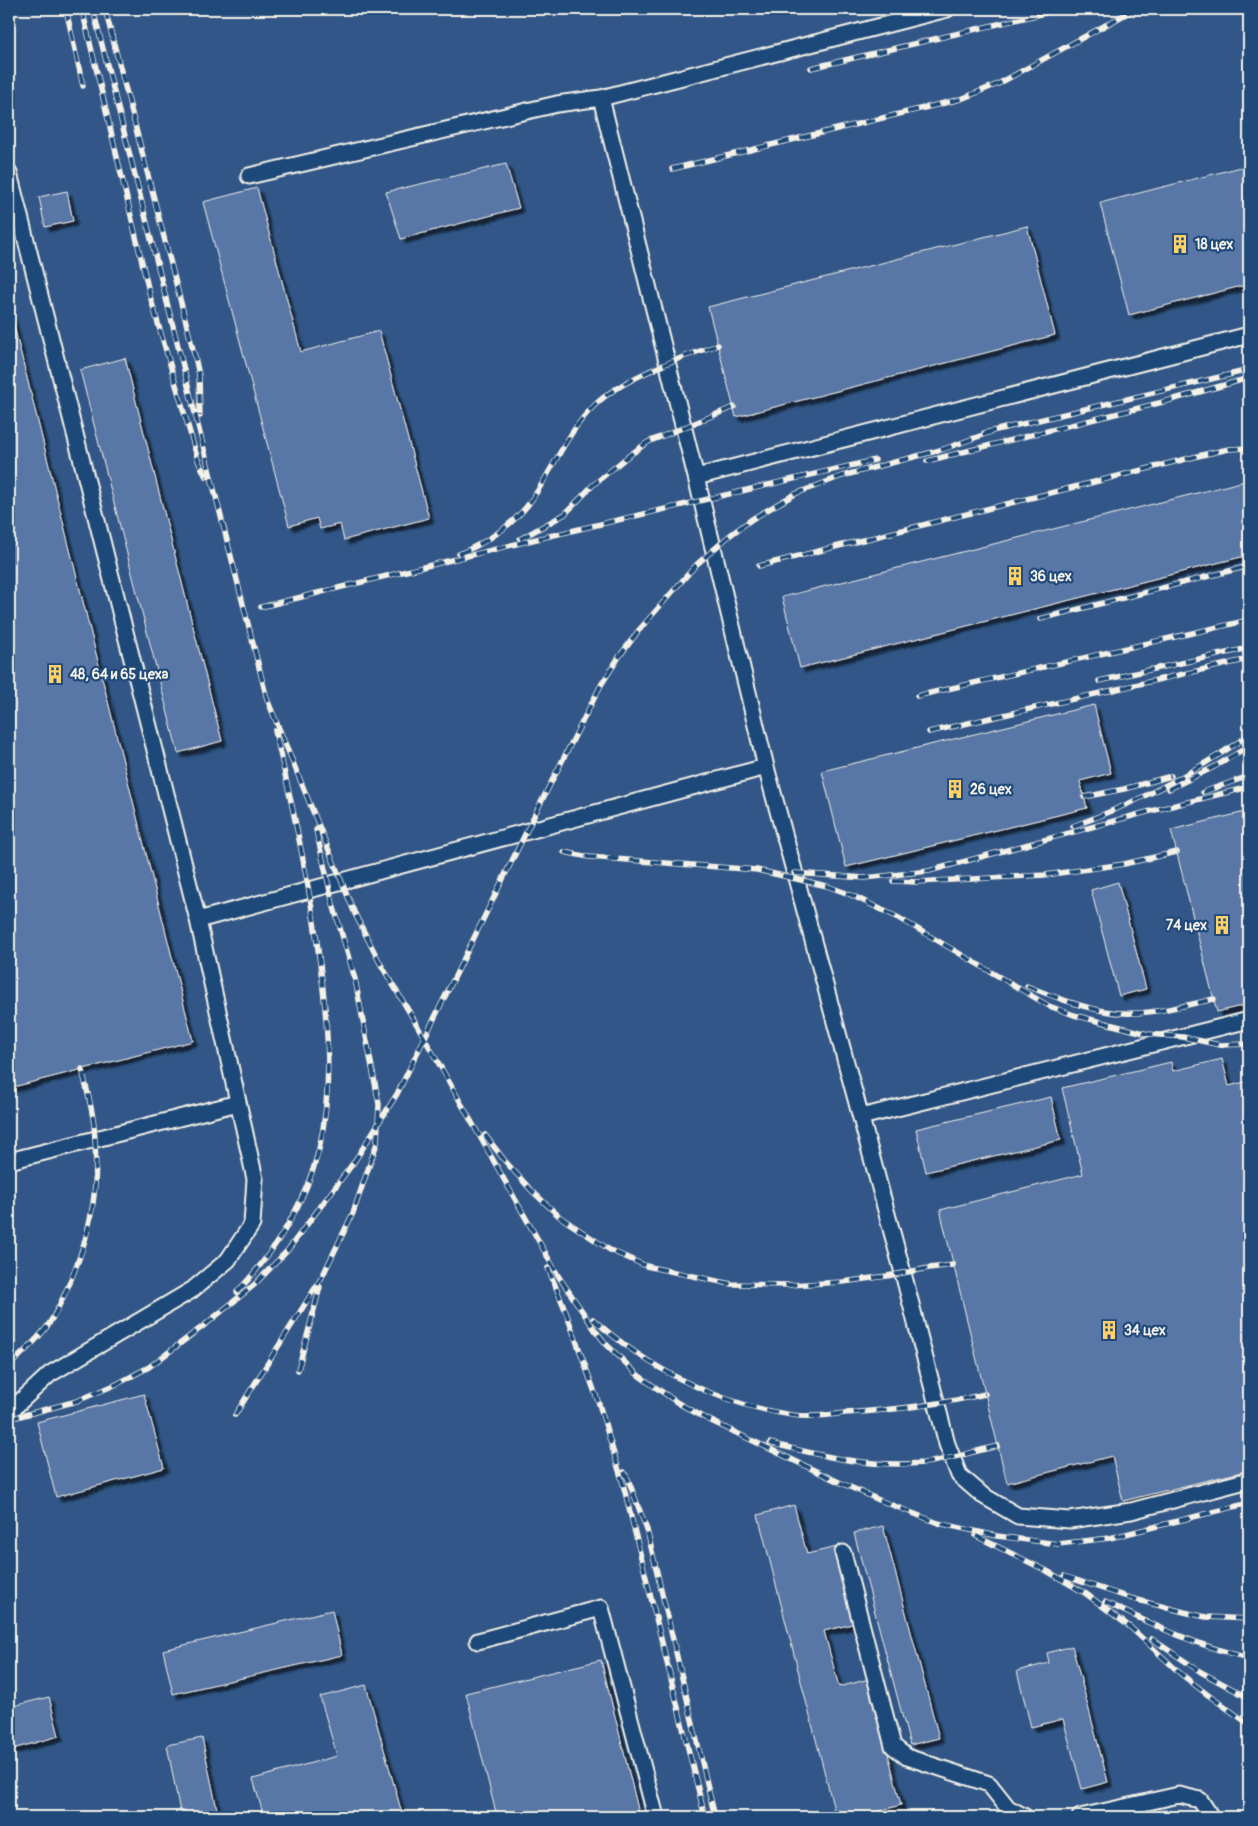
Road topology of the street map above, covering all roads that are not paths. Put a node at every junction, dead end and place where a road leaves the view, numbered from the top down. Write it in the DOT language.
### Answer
graph roads {
  1 [pos="947,9"];
  2 [pos="602,98"];
  3 [pos="9,173"];
  4 [pos="249,176"];
  5 [pos="1249,335"];
  6 [pos="696,477"];
  7 [pos="766,767"];
  8 [pos="198,920"];
  9 [pos="1249,1020"];
  10 [pos="238,1103"];
  11 [pos="861,1117"];
  12 [pos="9,1161"];
  13 [pos="9,1412"];
  14 [pos="1249,1480"];
  15 [pos="843,1552"];
  16 [pos="478,1640"];
  17 [pos="1008,1813"];
  18 [pos="656,1817"];
  19 [pos="1026,1817"];
  20 [pos="1080,1817"];
  21 [pos="1211,1817"];
  1 -- 2 [label="lane"];
  2 -- 4 [label="lane"];
  2 -- 6 [label="lane"];
  3 -- 8 [label="lane"];
  5 -- 6 [label="lane"];
  6 -- 7 [label="lane"];
  7 -- 8 [label="lane"];
  7 -- 11 [label="lane"];
  8 -- 10 [label="lane"];
  9 -- 11 [label="lane"];
  10 -- 12 [label="lane"];
  10 -- 13 [label="lane"];
  11 -- 14 [label="lane"];
  15 -- 17 [label="lane"];
  16 -- 18 [label="lane"];
  17 -- 19 [label="lane"];
  20 -- 21 [label="lane"];
}
